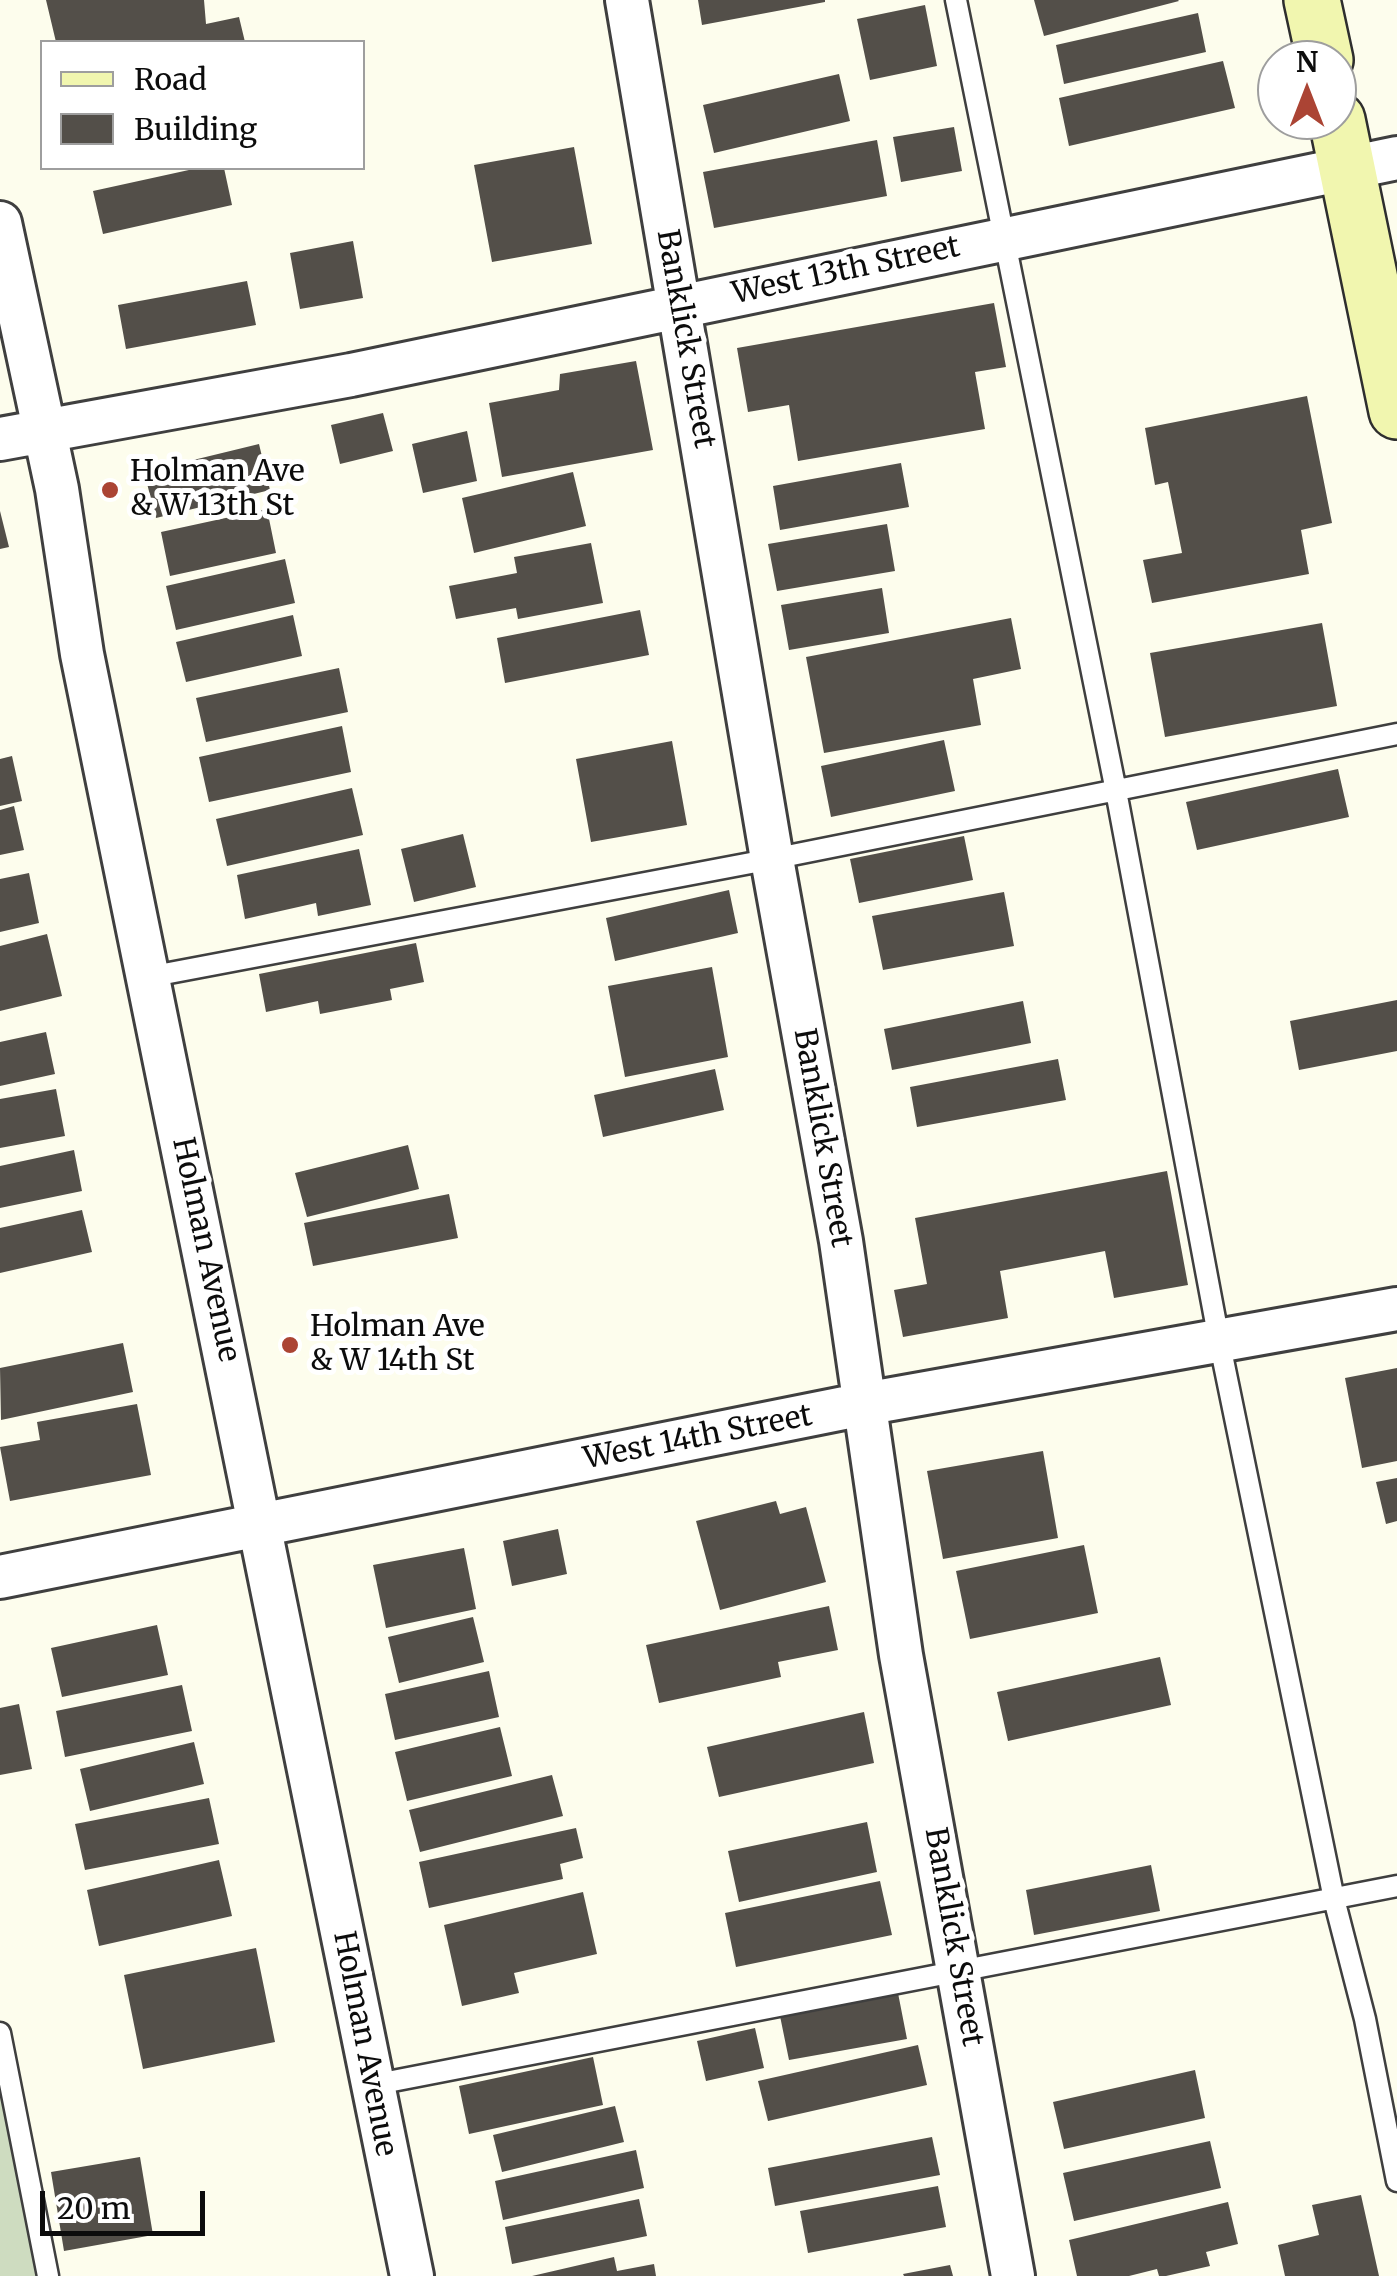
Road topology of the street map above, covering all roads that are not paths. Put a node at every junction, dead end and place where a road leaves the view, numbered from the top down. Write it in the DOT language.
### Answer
graph roads {
  1 [pos="627,0"];
  2 [pos="956,0"];
  3 [pos="1312,0"];
  4 [pos="1321,40"];
  5 [pos="1360,149"];
  6 [pos="0,224"];
  7 [pos="1006,238"];
  8 [pos="680,305"];
  9 [pos="1397,411"];
  10 [pos="44,431"];
  11 [pos="0,439"];
  12 [pos="1397,734"];
  13 [pos="1116,791"];
  14 [pos="772,859"];
  15 [pos="148,978"];
  16 [pos="1397,1309"];
  17 [pos="1219,1340"];
  18 [pos="864,1404"];
  19 [pos="262,1526"];
  20 [pos="0,1577"];
  21 [pos="1397,1886"];
  22 [pos="1334,1899"];
  23 [pos="960,1970"];
  24 [pos="0,2033"];
  25 [pos="372,2086"];
  26 [pos="1397,2181"];
  27 [pos="48,2276"];
  28 [pos="412,2276"];
  29 [pos="1013,2276"];
  1 -- 8 [label="street, Banklick Street"];
  2 -- 7 [label="lane"];
  3 -- 4 [label="street"];
  5 -- 7 [label="street, West 13th Street"];
  5 -- 9 [label="street"];
  6 -- 10 [label="street, Holman Avenue"];
  7 -- 8 [label="street, West 13th Street"];
  7 -- 13 [label="lane"];
  8 -- 10 [label="street, West 13th Street"];
  8 -- 14 [label="street, Banklick Street"];
  10 -- 11 [label="street, West 13th Street"];
  10 -- 15 [label="street, Holman Avenue"];
  12 -- 13 [label="lane"];
  13 -- 14 [label="lane"];
  13 -- 17 [label="lane"];
  14 -- 15 [label="lane"];
  14 -- 18 [label="street, Banklick Street"];
  15 -- 19 [label="street, Holman Avenue"];
  16 -- 17 [label="street, West 14th Street"];
  17 -- 18 [label="street, West 14th Street"];
  17 -- 22 [label="lane"];
  18 -- 19 [label="street, West 14th Street"];
  18 -- 23 [label="street, Banklick Street"];
  19 -- 20 [label="street, West 14th Street"];
  19 -- 25 [label="street, Holman Avenue"];
  21 -- 22 [label="lane"];
  22 -- 23 [label="lane"];
  22 -- 26 [label="lane"];
  23 -- 25 [label="lane"];
  23 -- 29 [label="street, Banklick Street"];
  24 -- 27 [label="lane"];
  25 -- 28 [label="street, Holman Avenue"];
}
